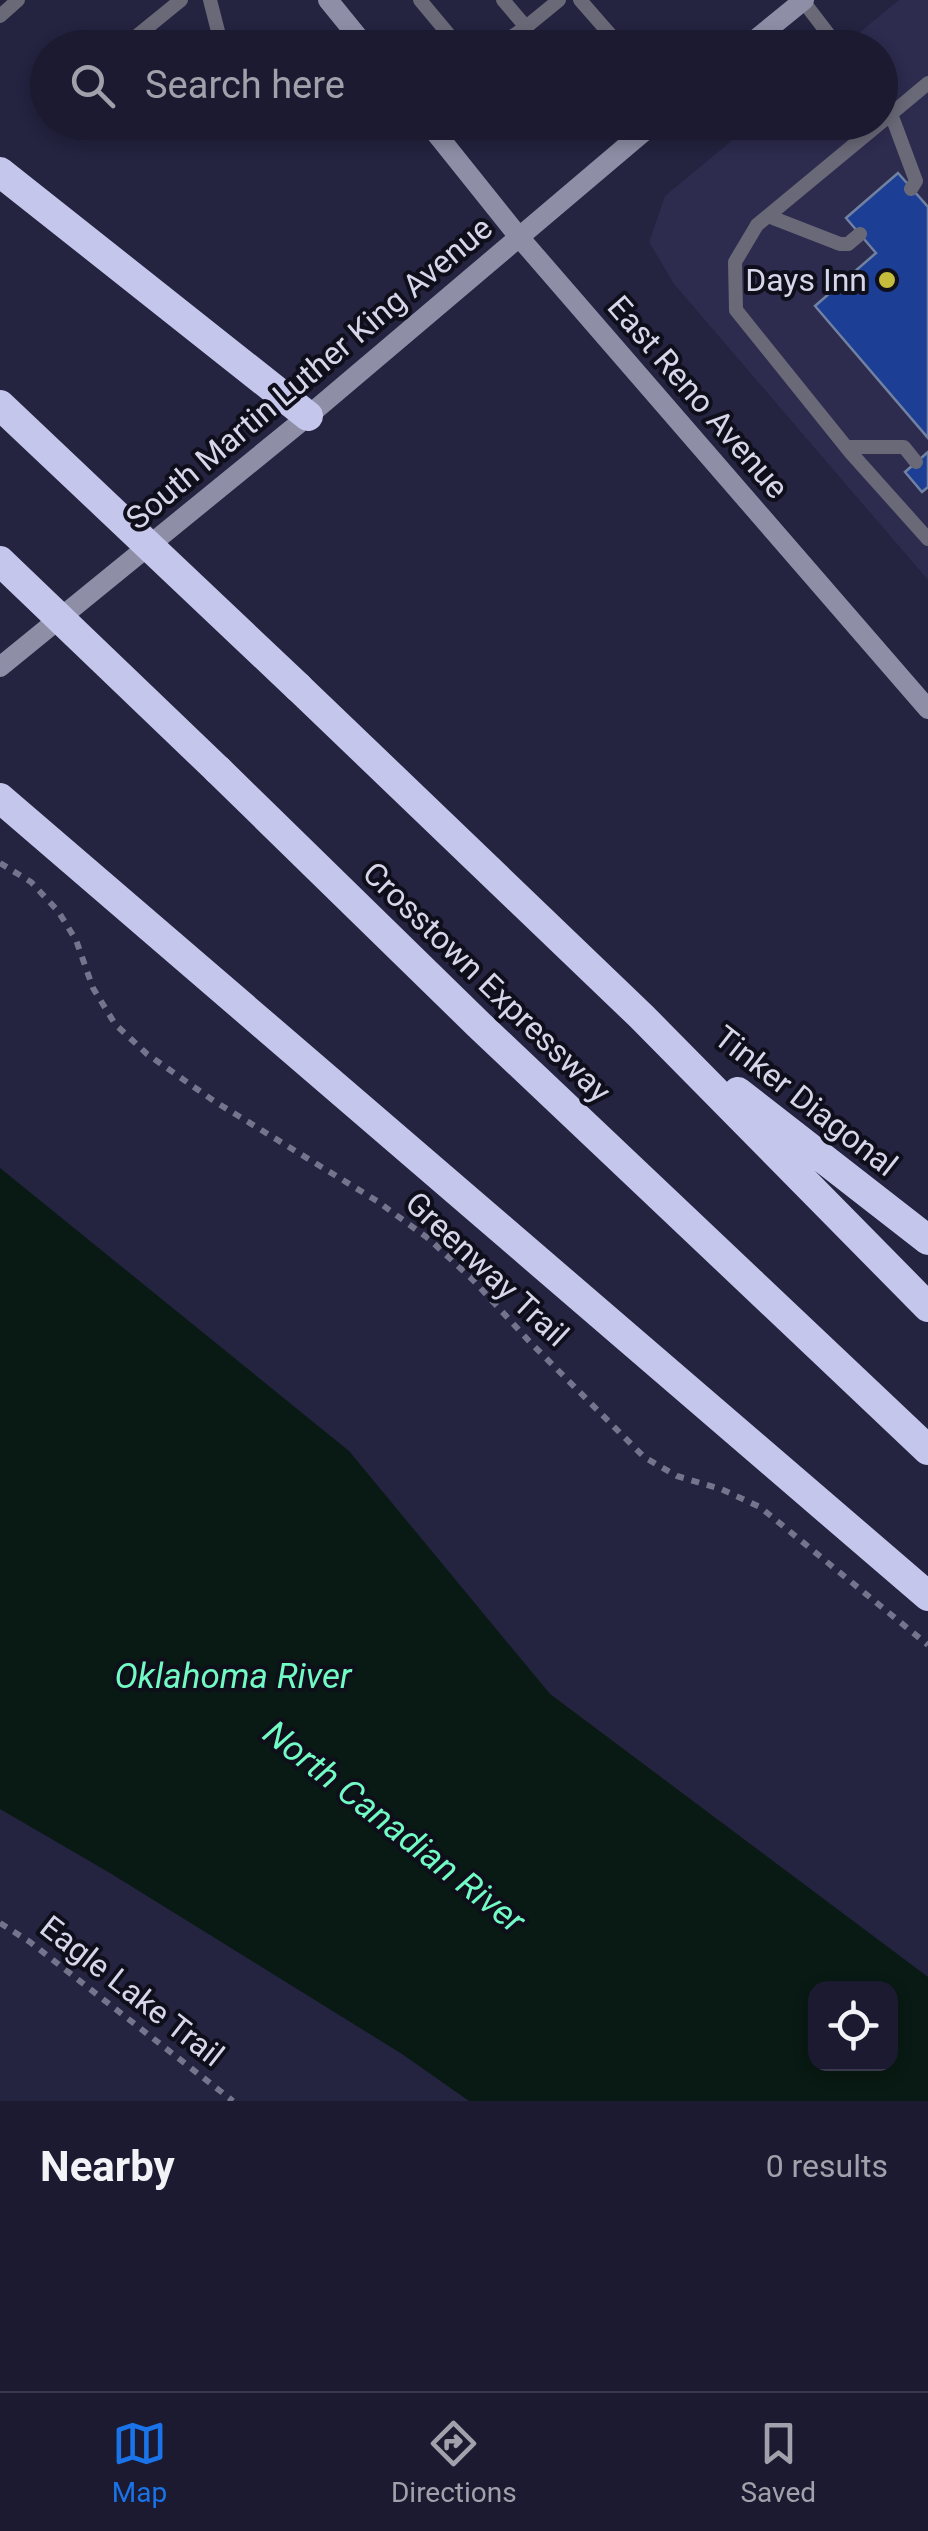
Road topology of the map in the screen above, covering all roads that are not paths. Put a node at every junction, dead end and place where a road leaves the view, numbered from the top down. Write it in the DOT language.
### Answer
graph roads {
  1 [pos="18,0"];
  2 [pos="181,0"];
  3 [pos="210,0"];
  4 [pos="328,0"];
  5 [pos="420,0"];
  6 [pos="503,0"];
  7 [pos="559,0"];
  8 [pos="580,0"];
  9 [pos="794,3"];
  10 [pos="0,16"];
  11 [pos="526,27"];
  12 [pos="144,30"];
  13 [pos="218,30"];
  14 [pos="352,30"];
  15 [pos="445,30"];
  16 [pos="522,30"];
  17 [pos="606,30"];
  18 [pos="764,30"];
  19 [pos="820,30"];
  20 [pos="928,84"];
  21 [pos="898,108"];
  22 [pos="898,133"];
  23 [pos="441,140"];
  24 [pos="634,140"];
  25 [pos="860,140"];
  26 [pos="0,172"];
  27 [pos="911,189"];
  28 [pos="768,216"];
  29 [pos="860,234"];
  30 [pos="519,237"];
  31 [pos="0,405"];
  32 [pos="308,416"];
  33 [pos="847,446"];
  34 [pos="916,462"];
  35 [pos="928,539"];
  36 [pos="0,561"];
  37 [pos="0,666"];
  38 [pos="928,709"];
  39 [pos="0,798"];
  40 [pos="641,1016"];
  41 [pos="928,1240"];
  42 [pos="928,1308"];
  43 [pos="928,1450"];
  44 [pos="928,1596"];
  1 -- 10 [label="lane"];
  2 -- 12 [label="lane"];
  3 -- 13 [label="lane"];
  4 -- 14 [label="main road"];
  5 -- 15 [label="lane"];
  6 -- 11 [label="lane"];
  7 -- 11 [label="lane"];
  8 -- 17 [label="lane"];
  9 -- 18 [label="main road"];
  9 -- 19 [label="lane"];
  11 -- 16 [label="lane"];
  20 -- 21 [label="lane"];
  22 -- 27 [label="lane"];
  23 -- 30 [label="main road, East Reno Avenue"];
  24 -- 30 [label="main road, South Martin Luther King Avenue"];
  25 -- 28 [label="lane"];
  26 -- 32 [label="highway"];
  28 -- 29 [label="lane"];
  28 -- 33 [label="lane"];
  30 -- 32 [label="main road, South Martin Luther King Avenue"];
  30 -- 38 [label="main road, East Reno Avenue"];
  31 -- 40 [label="highway, bridge"];
  32 -- 37 [label="main road, South Martin Luther King Avenue"];
  33 -- 34 [label="lane"];
  33 -- 35 [label="lane"];
  36 -- 43 [label="highway, Crosstown Expressway, bridge"];
  39 -- 44 [label="highway"];
  40 -- 41 [label="highway, Tinker Diagonal"];
  40 -- 42 [label="highway"];
}
